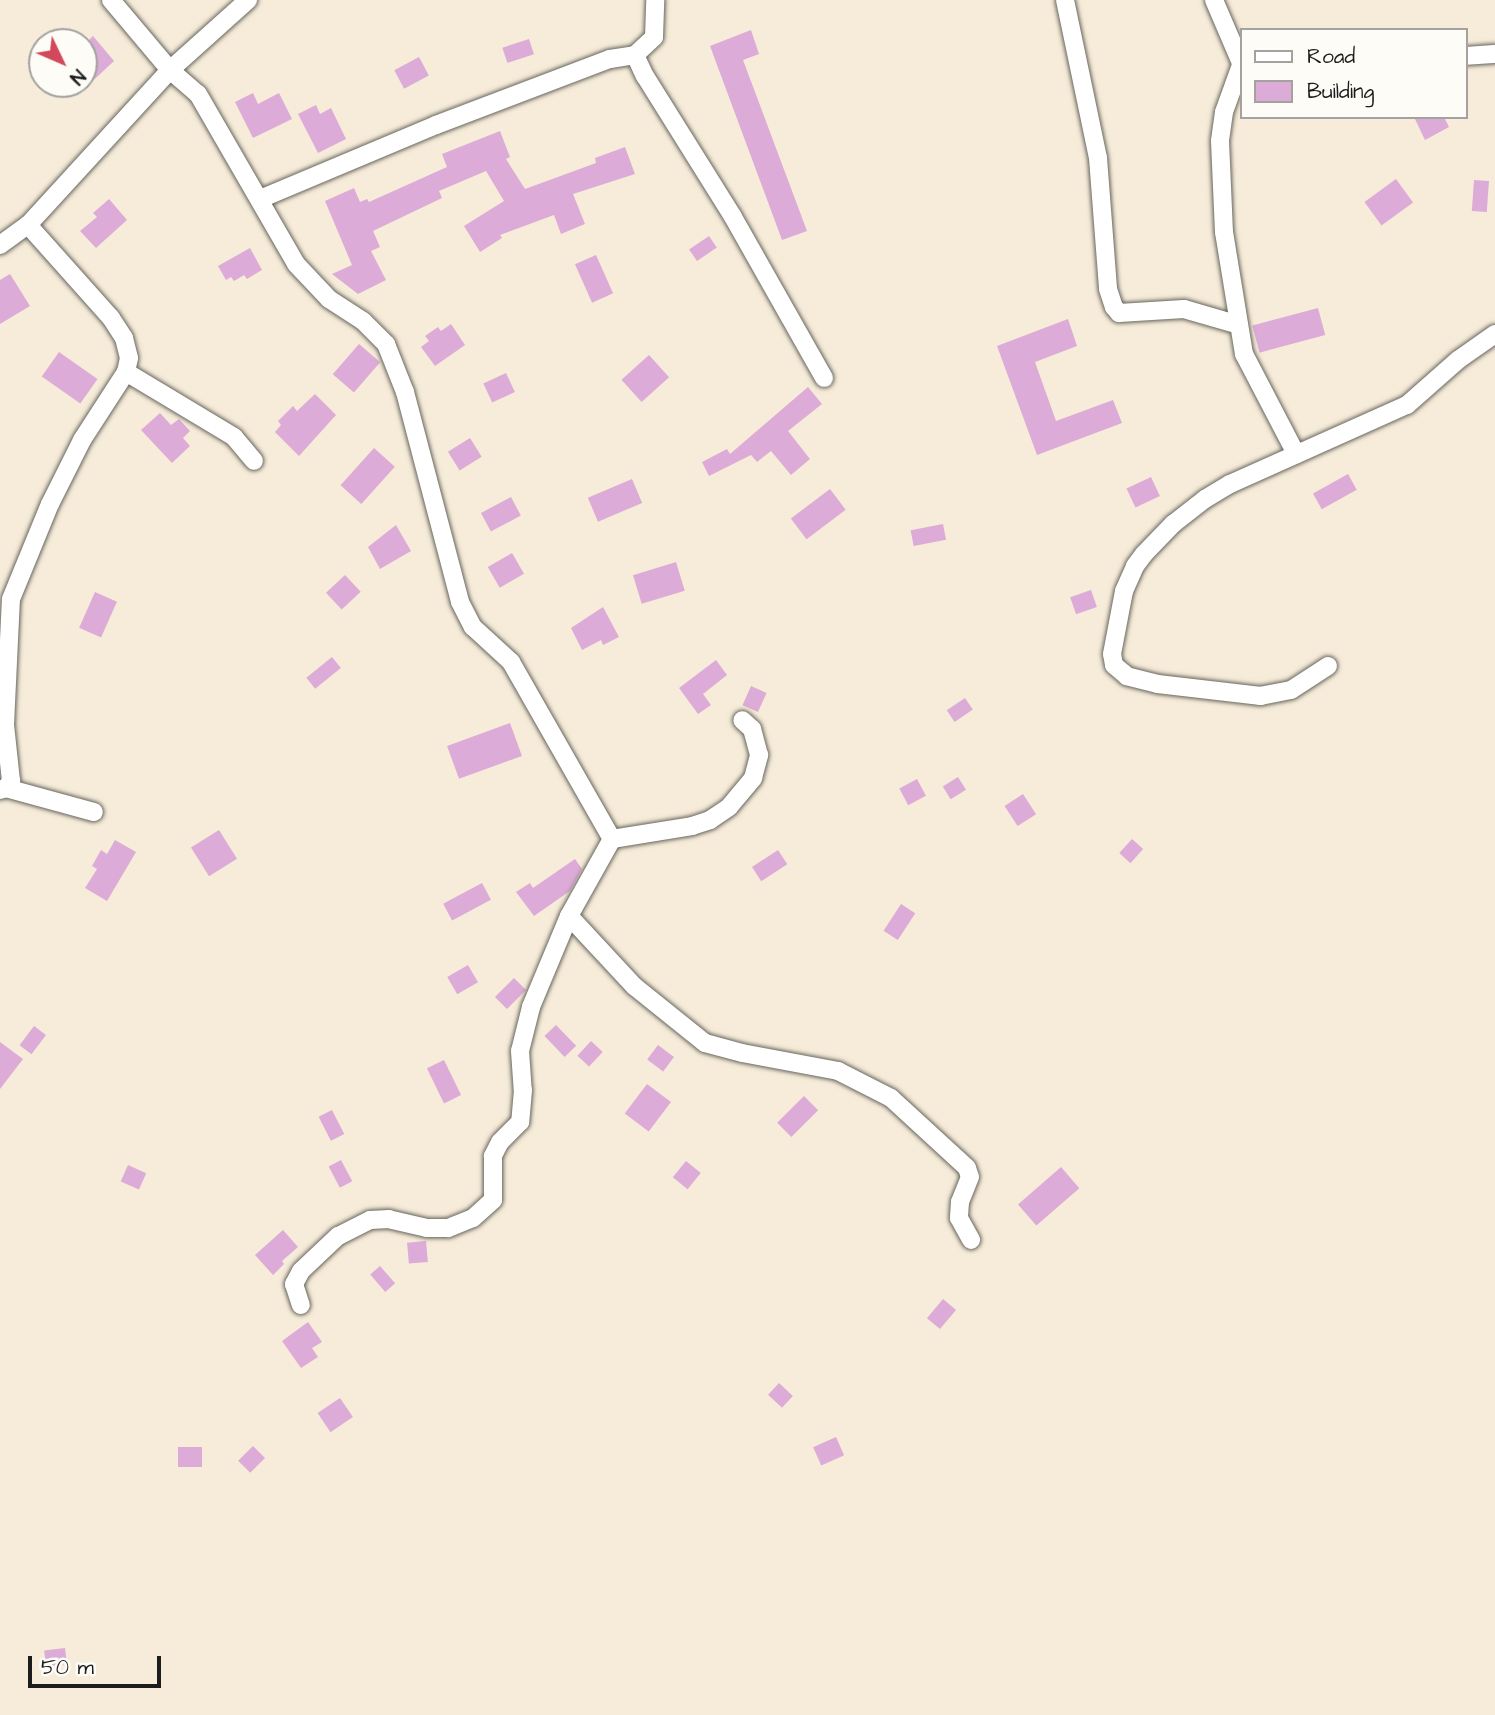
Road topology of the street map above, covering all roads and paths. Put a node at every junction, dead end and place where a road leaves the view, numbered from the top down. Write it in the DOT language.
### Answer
graph roads {
  1 [pos="111,0"];
  2 [pos="248,0"];
  3 [pos="655,0"];
  4 [pos="1065,0"];
  5 [pos="1214,0"];
  6 [pos="1495,54"];
  7 [pos="635,55"];
  8 [pos="1467,56"];
  9 [pos="1240,62"];
  10 [pos="1240,67"];
  11 [pos="170,71"];
  12 [pos="260,199"];
  13 [pos="28,225"];
  14 [pos="0,245"];
  15 [pos="1239,325"];
  16 [pos="1495,334"];
  17 [pos="126,372"];
  18 [pos="824,378"];
  19 [pos="1296,454"];
  20 [pos="254,461"];
  21 [pos="6,595"];
  22 [pos="1328,666"];
  23 [pos="742,720"];
  24 [pos="3,789"];
  25 [pos="94,812"];
  26 [pos="612,839"];
  27 [pos="569,916"];
  28 [pos="971,1240"];
  29 [pos="301,1305"];
  1 -- 11 [label="street"];
  2 -- 11 [label="street"];
  3 -- 7 [label="street"];
  4 -- 15 [label="street"];
  5 -- 9 [label="street"];
  6 -- 8 [label="street"];
  7 -- 12 [label="street"];
  7 -- 18 [label="street"];
  10 -- 15 [label="street"];
  11 -- 12 [label="street"];
  11 -- 13 [label="street"];
  12 -- 26 [label="street"];
  13 -- 14 [label="street"];
  13 -- 17 [label="street"];
  15 -- 19 [label="street"];
  16 -- 19 [label="street"];
  17 -- 20 [label="street"];
  17 -- 21 [label="street"];
  19 -- 22 [label="street"];
  21 -- 24 [label="street"];
  23 -- 26 [label="street"];
  24 -- 25 [label="street"];
  26 -- 27 [label="street"];
  27 -- 28 [label="street"];
  27 -- 29 [label="street"];
}
